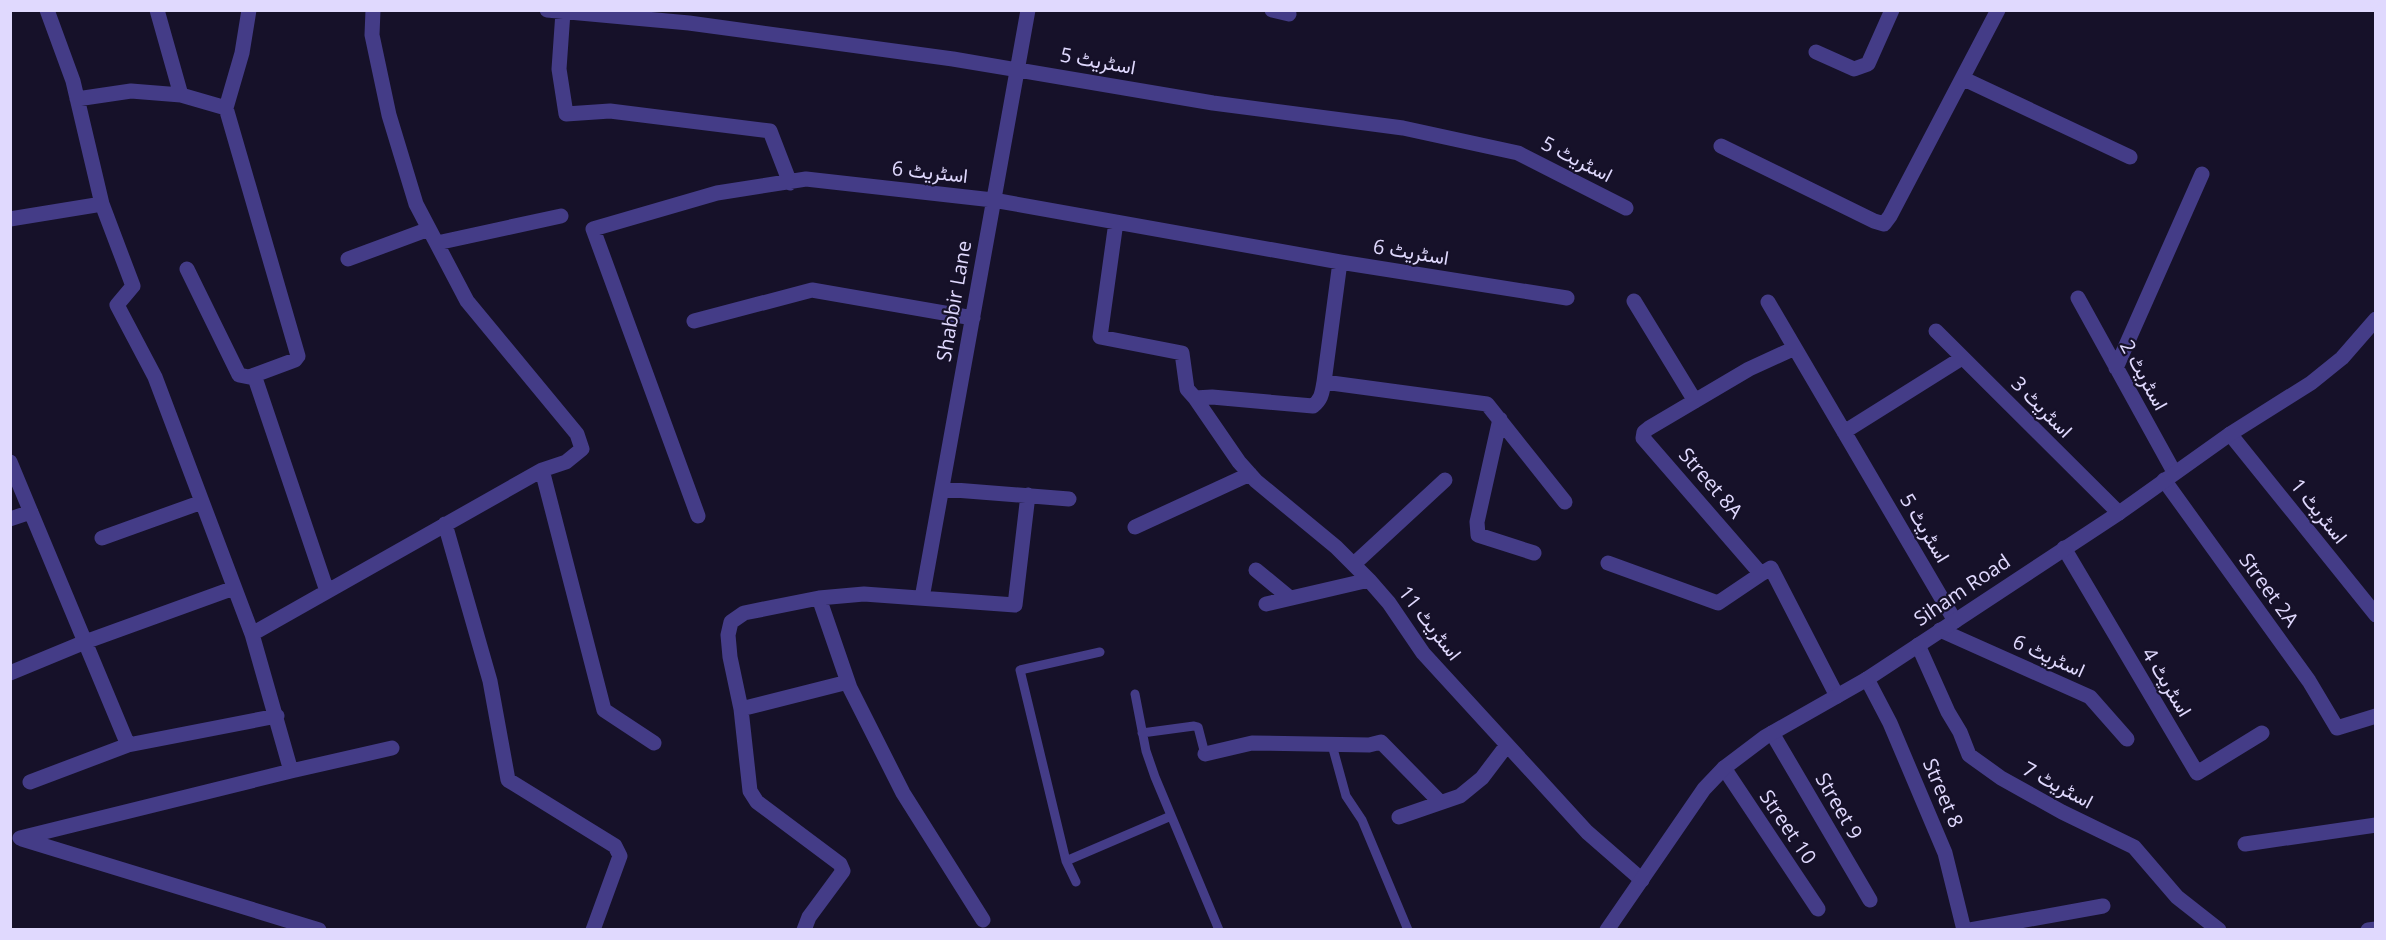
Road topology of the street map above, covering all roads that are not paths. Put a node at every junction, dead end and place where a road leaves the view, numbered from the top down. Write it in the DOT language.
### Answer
graph roads {
  1 [pos="47,10"];
  2 [pos="157,10"];
  3 [pos="249,10"];
  4 [pos="373,10"];
  5 [pos="547,10"];
  6 [pos="1028,10"];
  7 [pos="1272,10"];
  8 [pos="1892,10"];
  9 [pos="1998,10"];
  10 [pos="563,12"];
  11 [pos="1289,14"];
  12 [pos="1816,52"];
  13 [pos="1019,69"];
  14 [pos="1964,79"];
  15 [pos="181,95"];
  16 [pos="77,99"];
  17 [pos="226,108"];
  18 [pos="1721,146"];
  19 [pos="2130,158"];
  20 [pos="2202,174"];
  21 [pos="790,183"];
  22 [pos="993,200"];
  23 [pos="102,204"];
  24 [pos="1626,208"];
  25 [pos="561,216"];
  26 [pos="10,219"];
  27 [pos="1116,222"];
  28 [pos="429,230"];
  29 [pos="436,243"];
  30 [pos="348,258"];
  31 [pos="1340,262"];
  32 [pos="187,269"];
  33 [pos="1567,298"];
  34 [pos="2078,298"];
  35 [pos="1634,302"];
  36 [pos="1767,302"];
  37 [pos="973,318"];
  38 [pos="2376,319"];
  39 [pos="694,321"];
  40 [pos="1936,332"];
  41 [pos="1795,348"];
  42 [pos="1962,358"];
  43 [pos="2116,368"];
  44 [pos="254,375"];
  45 [pos="1324,382"];
  46 [pos="1199,397"];
  47 [pos="1695,401"];
  48 [pos="1500,418"];
  49 [pos="1844,432"];
  50 [pos="2230,434"];
  51 [pos="10,462"];
  52 [pos="542,470"];
  53 [pos="1250,474"];
  54 [pos="2169,476"];
  55 [pos="1445,480"];
  56 [pos="942,489"];
  57 [pos="1028,495"];
  58 [pos="1069,500"];
  59 [pos="202,502"];
  60 [pos="1565,502"];
  61 [pos="31,512"];
  62 [pos="2119,513"];
  63 [pos="698,516"];
  64 [pos="10,519"];
  65 [pos="445,524"];
  66 [pos="1135,527"];
  67 [pos="102,538"];
  68 [pos="2064,548"];
  69 [pos="1534,553"];
  70 [pos="1608,563"];
  71 [pos="1354,564"];
  72 [pos="1256,570"];
  73 [pos="1761,574"];
  74 [pos="1369,579"];
  75 [pos="234,588"];
  76 [pos="327,591"];
  77 [pos="819,598"];
  78 [pos="922,598"];
  79 [pos="1290,598"];
  80 [pos="1266,604"];
  81 [pos="2376,615"];
  82 [pos="1955,621"];
  83 [pos="1940,630"];
  84 [pos="252,634"];
  85 [pos="86,642"];
  86 [pos="1918,645"];
  87 [pos="1100,652"];
  88 [pos="10,673"];
  89 [pos="1867,679"];
  90 [pos="848,682"];
  91 [pos="1135,694"];
  92 [pos="1837,696"];
  93 [pos="741,709"];
  94 [pos="277,716"];
  95 [pos="2376,716"];
  96 [pos="1142,733"];
  97 [pos="1772,733"];
  98 [pos="2262,733"];
  99 [pos="2127,739"];
  100 [pos="654,743"];
  101 [pos="128,745"];
  102 [pos="1332,745"];
  103 [pos="1507,745"];
  104 [pos="392,748"];
  105 [pos="1204,754"];
  106 [pos="1724,768"];
  107 [pos="291,771"];
  108 [pos="30,782"];
  109 [pos="1440,801"];
  110 [pos="1171,816"];
  111 [pos="1399,817"];
  112 [pos="2376,825"];
  113 [pos="15,837"];
  114 [pos="2246,844"];
  115 [pos="1066,861"];
  116 [pos="1642,880"];
  117 [pos="1076,882"];
  118 [pos="1870,900"];
  119 [pos="2103,906"];
  120 [pos="1818,909"];
  121 [pos="983,920"];
  122 [pos="1962,928"];
  123 [pos="2376,929"];
  124 [pos="319,930"];
  125 [pos="593,930"];
  126 [pos="804,930"];
  127 [pos="1219,930"];
  128 [pos="1408,930"];
  129 [pos="1607,930"];
  130 [pos="2218,930"];
  131 [pos="2368,930"];
  1 -- 16 [label="street"];
  2 -- 15 [label="street"];
  3 -- 17 [label="street"];
  4 -- 28 [label="street"];
  5 -- 10 [label="street, اسٹریٹ 5"];
  6 -- 13 [label="street, Shabbir Lane"];
  7 -- 11 [label="street"];
  8 -- 12 [label="street"];
  9 -- 14 [label="street"];
  10 -- 13 [label="street, اسٹریٹ 5"];
  10 -- 21 [label="street"];
  13 -- 22 [label="street, Shabbir Lane"];
  13 -- 24 [label="street, اسٹریٹ 5"];
  14 -- 18 [label="street"];
  14 -- 19 [label="street"];
  15 -- 16 [label="street"];
  15 -- 17 [label="street"];
  16 -- 23 [label="street"];
  17 -- 44 [label="street"];
  20 -- 43 [label="street"];
  21 -- 22 [label="street, اسٹریٹ 6"];
  21 -- 63 [label="street, اسٹریٹ 6"];
  22 -- 27 [label="street, اسٹریٹ 6"];
  22 -- 37 [label="street, Shabbir Lane"];
  23 -- 26 [label="street"];
  23 -- 59 [label="street"];
  25 -- 29 [label="street"];
  27 -- 31 [label="street, اسٹریٹ 6"];
  27 -- 46 [label="street, اسٹریٹ 11"];
  28 -- 29 [label="street"];
  28 -- 30 [label="street"];
  29 -- 52 [label="street"];
  31 -- 33 [label="street, اسٹریٹ 6"];
  31 -- 45 [label="street"];
  32 -- 44 [label="street"];
  34 -- 43 [label="street, اسٹریٹ 2"];
  35 -- 47 [label="street"];
  36 -- 41 [label="street, اسٹریٹ 5"];
  37 -- 39 [label="street"];
  37 -- 56 [label="street, Shabbir Lane"];
  38 -- 50 [label="street, Siham Road"];
  40 -- 42 [label="street, اسٹریٹ 3"];
  41 -- 47 [label="street, Street 8A"];
  41 -- 49 [label="street, اسٹریٹ 5"];
  42 -- 49 [label="street"];
  42 -- 62 [label="street, اسٹریٹ 3"];
  43 -- 54 [label="street, اسٹریٹ 2"];
  44 -- 76 [label="street"];
  45 -- 46 [label="street"];
  45 -- 48 [label="street"];
  46 -- 53 [label="street, اسٹریٹ 11"];
  47 -- 73 [label="street, Street 8A"];
  48 -- 60 [label="street"];
  48 -- 69 [label="street"];
  49 -- 82 [label="street, اسٹریٹ 5"];
  50 -- 54 [label="street, Siham Road"];
  50 -- 81 [label="street, اسٹریٹ 1"];
  51 -- 61 [label="street"];
  52 -- 65 [label="street"];
  52 -- 100 [label="street"];
  53 -- 66 [label="street"];
  53 -- 71 [label="street, اسٹریٹ 11"];
  54 -- 62 [label="street, Siham Road"];
  54 -- 95 [label="street, Street 2A"];
  55 -- 71 [label="street"];
  56 -- 57 [label="street"];
  56 -- 78 [label="street, Shabbir Lane"];
  57 -- 58 [label="street"];
  57 -- 78 [label="street"];
  59 -- 67 [label="street"];
  59 -- 75 [label="street"];
  61 -- 64 [label="street"];
  61 -- 85 [label="street"];
  62 -- 68 [label="street, Siham Road"];
  65 -- 76 [label="street"];
  65 -- 125 [label="street"];
  68 -- 82 [label="street, Siham Road"];
  68 -- 98 [label="street, اسٹریٹ 4"];
  70 -- 73 [label="street"];
  71 -- 74 [label="street, اسٹریٹ 11"];
  72 -- 79 [label="street"];
  73 -- 92 [label="street, Street 8A"];
  74 -- 79 [label="street"];
  74 -- 103 [label="street, اسٹریٹ 11"];
  75 -- 84 [label="street"];
  75 -- 85 [label="street"];
  76 -- 84 [label="street"];
  77 -- 78 [label="street"];
  77 -- 90 [label="street"];
  77 -- 93 [label="street"];
  79 -- 80 [label="street"];
  82 -- 83 [label="street, Siham Road"];
  83 -- 86 [label="street, Siham Road"];
  83 -- 99 [label="street, اسٹریٹ 6"];
  84 -- 94 [label="street"];
  85 -- 88 [label="street"];
  85 -- 101 [label="street"];
  86 -- 89 [label="street, Siham Road"];
  86 -- 130 [label="street, اسٹریٹ 7"];
  87 -- 115 [label="lane"];
  89 -- 92 [label="street, Siham Road"];
  89 -- 122 [label="street, Street 8"];
  90 -- 93 [label="street"];
  90 -- 121 [label="street"];
  91 -- 96 [label="lane"];
  92 -- 97 [label="street, Siham Road"];
  93 -- 126 [label="street"];
  94 -- 101 [label="street"];
  94 -- 107 [label="street"];
  96 -- 105 [label="lane"];
  96 -- 110 [label="lane"];
  97 -- 106 [label="street, Siham Road"];
  97 -- 118 [label="street, Street 9"];
  101 -- 108 [label="street"];
  102 -- 105 [label="street"];
  102 -- 109 [label="street"];
  102 -- 128 [label="lane"];
  103 -- 109 [label="street"];
  103 -- 116 [label="street, اسٹریٹ 11"];
  104 -- 107 [label="street"];
  106 -- 116 [label="street, Siham Road"];
  106 -- 120 [label="street, Street 10"];
  107 -- 113 [label="street"];
  109 -- 111 [label="street"];
  110 -- 115 [label="lane"];
  110 -- 127 [label="lane"];
  112 -- 114 [label="street"];
  113 -- 124 [label="street"];
  115 -- 117 [label="lane"];
  116 -- 129 [label="street, Siham Road"];
  119 -- 122 [label="street"];
  123 -- 131 [label="street"];
}
